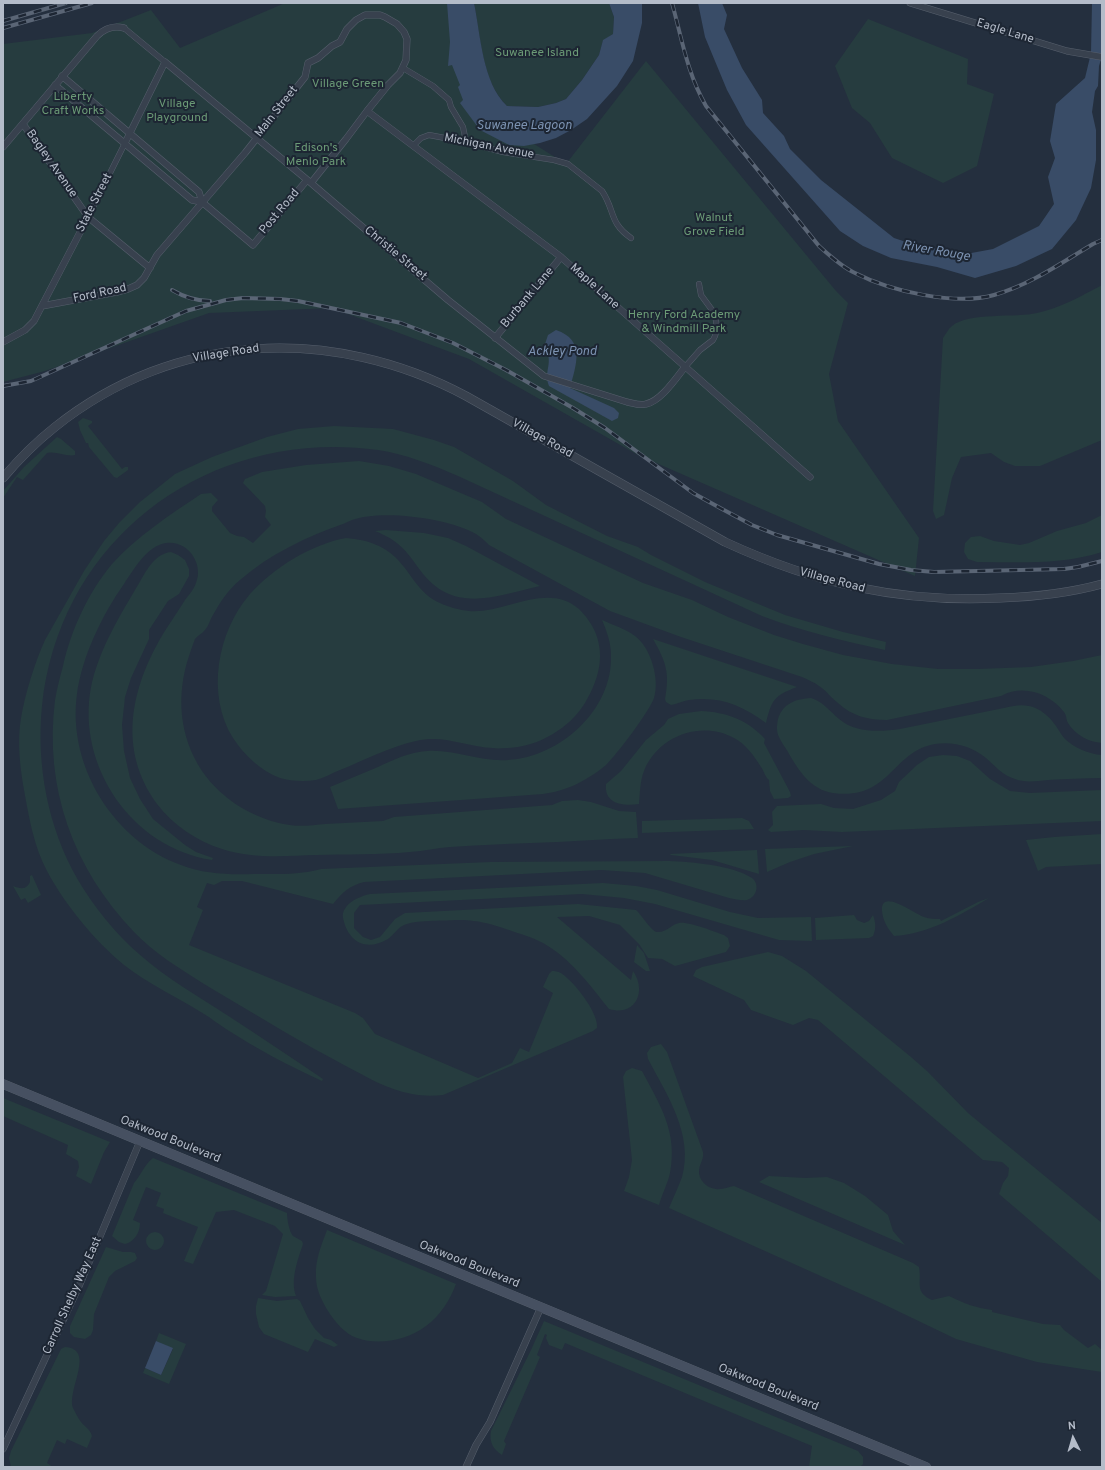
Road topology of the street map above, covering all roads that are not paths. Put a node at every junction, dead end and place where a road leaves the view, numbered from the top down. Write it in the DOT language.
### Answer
graph roads {
  1 [pos="910,3"];
  2 [pos="124,28"];
  3 [pos="1102,58"];
  4 [pos="165,62"];
  5 [pos="403,68"];
  6 [pos="62,76"];
  7 [pos="54,85"];
  8 [pos="367,110"];
  9 [pos="23,124"];
  10 [pos="130,133"];
  11 [pos="257,138"];
  12 [pos="466,142"];
  13 [pos="125,143"];
  14 [pos="413,146"];
  15 [pos="3,147"];
  16 [pos="309,181"];
  17 [pos="202,202"];
  18 [pos="88,217"];
  19 [pos="631,238"];
  20 [pos="561,257"];
  21 [pos="150,268"];
  22 [pos="699,284"];
  23 [pos="42,306"];
  24 [pos="15,335"];
  25 [pos="3,337"];
  26 [pos="495,338"];
  27 [pos="3,342"];
  28 [pos="685,367"];
  29 [pos="3,478"];
  30 [pos="810,478"];
  31 [pos="1102,584"];
  32 [pos="3,1084"];
  33 [pos="140,1141"];
  34 [pos="541,1307"];
  35 [pos="3,1449"];
  36 [pos="466,1467"];
  37 [pos="926,1467"];
  1 -- 3 [label="street, Eagle Lane"];
  2 -- 4 [label="street, Christie Street"];
  2 -- 6 [label="street"];
  4 -- 10 [label="street, State Street"];
  4 -- 11 [label="street, Christie Street"];
  5 -- 8 [label="street, Main Street"];
  5 -- 11 [label="street, Main Street"];
  5 -- 12 [label="street"];
  6 -- 7 [label="street"];
  6 -- 10 [label="street"];
  7 -- 9 [label="street"];
  7 -- 13 [label="street"];
  8 -- 14 [label="street, Maple Lane"];
  8 -- 16 [label="street, Post Road"];
  9 -- 15 [label="street"];
  9 -- 18 [label="street, Bagley Avenue"];
  10 -- 13 [label="street, State Street"];
  10 -- 17 [label="street"];
  11 -- 16 [label="street, Christie Street"];
  11 -- 17 [label="street, Main Street"];
  12 -- 14 [label="street, Michigan Avenue"];
  12 -- 19 [label="street, Michigan Avenue"];
  13 -- 17 [label="street"];
  13 -- 18 [label="street, State Street"];
  14 -- 20 [label="street, Maple Lane"];
  16 -- 17 [label="street, Post Road"];
  16 -- 26 [label="street, Christie Street"];
  17 -- 21 [label="street, Main Street"];
  18 -- 21 [label="street, Bagley Avenue"];
  18 -- 23 [label="street, State Street"];
  20 -- 26 [label="street, Burbank Lane"];
  20 -- 28 [label="street, Maple Lane"];
  21 -- 23 [label="street, Ford Road"];
  22 -- 28 [label="street"];
  23 -- 24 [label="street, State Street"];
  24 -- 25 [label="street, State Street"];
  24 -- 27 [label="street, State Street"];
  26 -- 28 [label="street, Christie Street"];
  28 -- 30 [label="street, Maple Lane"];
  29 -- 31 [label="street, Village Road"];
  32 -- 33 [label="main road, Oakwood Boulevard"];
  33 -- 34 [label="main road, Oakwood Boulevard"];
  33 -- 35 [label="street, Carroll Shelby Way East"];
  34 -- 36 [label="street"];
  34 -- 37 [label="main road, Oakwood Boulevard"];
}
